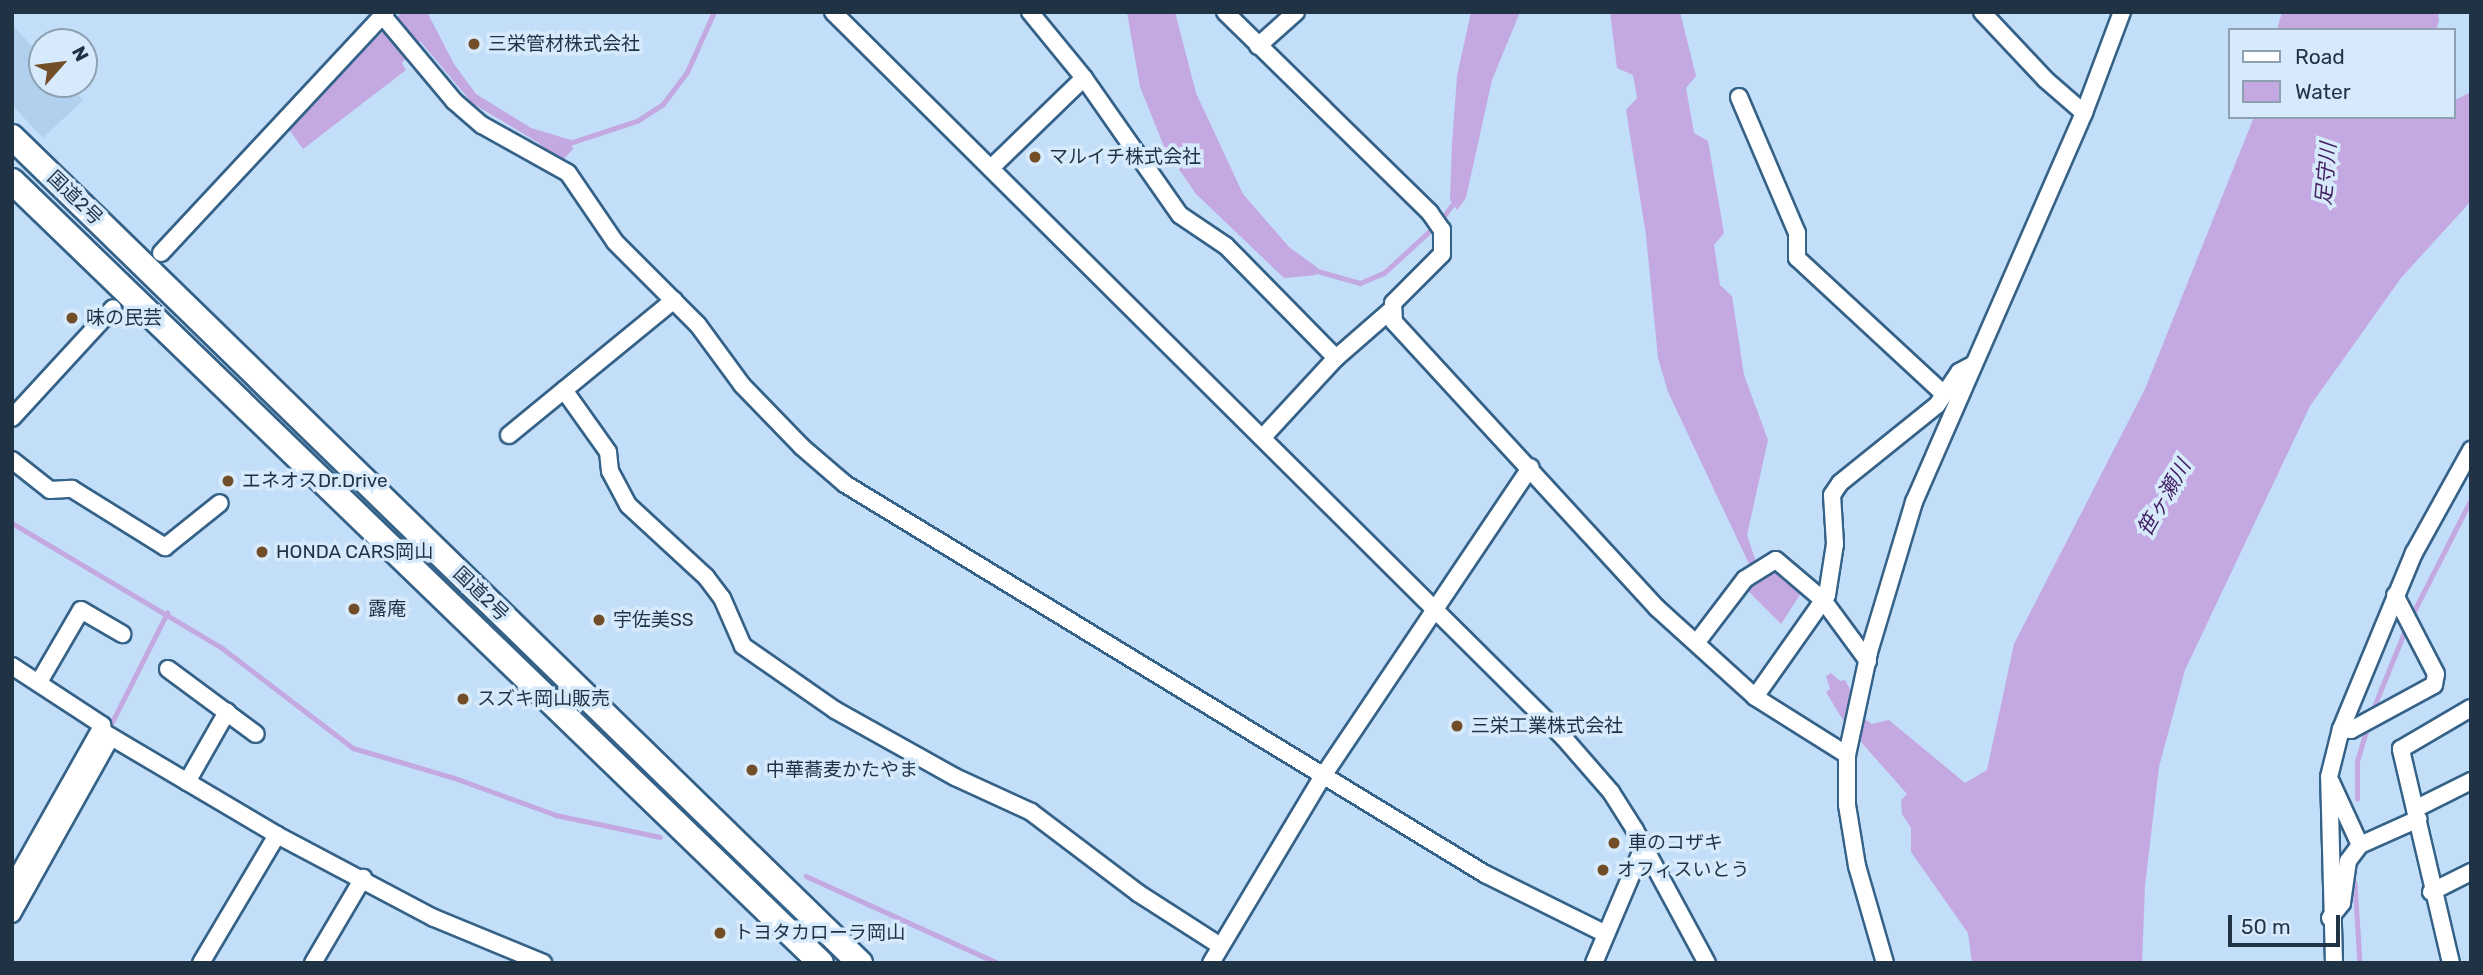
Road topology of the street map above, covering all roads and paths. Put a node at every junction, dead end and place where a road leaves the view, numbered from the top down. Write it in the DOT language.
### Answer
graph roads {
  1 [pos="833,12"];
  2 [pos="1031,12"];
  3 [pos="1225,12"];
  4 [pos="1296,12"];
  5 [pos="1982,12"];
  6 [pos="2122,12"];
  7 [pos="384,14"];
  8 [pos="1258,46"];
  9 [pos="1084,78"];
  10 [pos="1739,97"];
  11 [pos="2084,113"];
  12 [pos="12,137"];
  13 [pos="992,167"];
  14 [pos="12,181"];
  15 [pos="161,253"];
  16 [pos="674,300"];
  17 [pos="113,309"];
  18 [pos="1391,310"];
  19 [pos="1336,358"];
  20 [pos="1975,364"];
  21 [pos="564,390"];
  22 [pos="1944,394"];
  23 [pos="12,418"];
  24 [pos="509,435"];
  25 [pos="1263,437"];
  26 [pos="2471,450"];
  27 [pos="12,460"];
  28 [pos="1531,467"];
  29 [pos="220,503"];
  30 [pos="2395,595"];
  31 [pos="1823,600"];
  32 [pos="1434,606"];
  33 [pos="122,634"];
  34 [pos="1697,642"];
  35 [pos="12,666"];
  36 [pos="1867,666"];
  37 [pos="168,669"];
  38 [pos="39,682"];
  39 [pos="1755,697"];
  40 [pos="2471,708"];
  41 [pos="227,712"];
  42 [pos="2342,729"];
  43 [pos="105,734"];
  44 [pos="256,734"];
  45 [pos="1847,755"];
  46 [pos="1323,776"];
  47 [pos="2329,777"];
  48 [pos="2471,781"];
  49 [pos="187,782"];
  50 [pos="2417,814"];
  51 [pos="276,835"];
  52 [pos="1644,845"];
  53 [pos="2360,845"];
  54 [pos="31,866"];
  55 [pos="2471,872"];
  56 [pos="363,878"];
  57 [pos="12,886"];
  58 [pos="2431,892"];
  59 [pos="12,914"];
  60 [pos="2330,918"];
  61 [pos="1606,934"];
  62 [pos="1219,945"];
  63 [pos="201,963"];
  64 [pos="313,963"];
  65 [pos="543,963"];
  66 [pos="821,963"];
  67 [pos="860,963"];
  68 [pos="1210,963"];
  69 [pos="1594,963"];
  70 [pos="1707,963"];
  71 [pos="1885,963"];
  72 [pos="2333,963"];
  73 [pos="2452,963"];
  1 -- 13 [label="street"];
  2 -- 9 [label="street"];
  3 -- 8 [label="street"];
  4 -- 8 [label="street"];
  5 -- 11 [label="street"];
  6 -- 11 [label="street"];
  7 -- 15 [label="street"];
  7 -- 16 [label="street"];
  8 -- 18 [label="street"];
  9 -- 13 [label="street"];
  9 -- 19 [label="street"];
  10 -- 22 [label="street"];
  11 -- 20 [label="street"];
  12 -- 67 [label="highway, 国道2号"];
  13 -- 25 [label="street"];
  14 -- 66 [label="highway, 国道2号"];
  16 -- 21 [label="street"];
  16 -- 46 [label="street"];
  17 -- 23 [label="street"];
  18 -- 19 [label="street"];
  18 -- 28 [label="street"];
  19 -- 25 [label="street"];
  20 -- 22 [label="street"];
  20 -- 36 [label="street"];
  21 -- 24 [label="street"];
  21 -- 62 [label="street"];
  22 -- 31 [label="street"];
  25 -- 32 [label="street"];
  26 -- 30 [label="street"];
  27 -- 29 [label="street"];
  28 -- 32 [label="street"];
  28 -- 34 [label="street"];
  30 -- 42 [label="street"];
  30 -- 42 [label="street"];
  31 -- 34 [label="street"];
  31 -- 36 [label="street"];
  31 -- 39 [label="street"];
  32 -- 46 [label="street"];
  32 -- 52 [label="street"];
  33 -- 38 [label="street"];
  34 -- 39 [label="street"];
  35 -- 38 [label="street"];
  36 -- 45 [label="street"];
  37 -- 41 [label="street"];
  38 -- 43 [label="street"];
  39 -- 45 [label="street"];
  40 -- 50 [label="street"];
  41 -- 44 [label="street"];
  41 -- 49 [label="street"];
  42 -- 47 [label="street"];
  43 -- 49 [label="street"];
  43 -- 54 [label="street"];
  45 -- 71 [label="street"];
  46 -- 61 [label="street"];
  46 -- 62 [label="street"];
  47 -- 53 [label="street"];
  47 -- 60 [label="street"];
  48 -- 50 [label="street"];
  49 -- 51 [label="street"];
  50 -- 53 [label="street"];
  50 -- 58 [label="street"];
  51 -- 56 [label="street"];
  51 -- 63 [label="street"];
  52 -- 61 [label="street"];
  52 -- 70 [label="street"];
  53 -- 60 [label="street"];
  54 -- 57 [label="street"];
  54 -- 59 [label="street"];
  55 -- 58 [label="street"];
  56 -- 64 [label="street"];
  56 -- 65 [label="street"];
  58 -- 73 [label="street"];
  60 -- 72 [label="street"];
  61 -- 69 [label="street"];
  62 -- 68 [label="street"];
}
